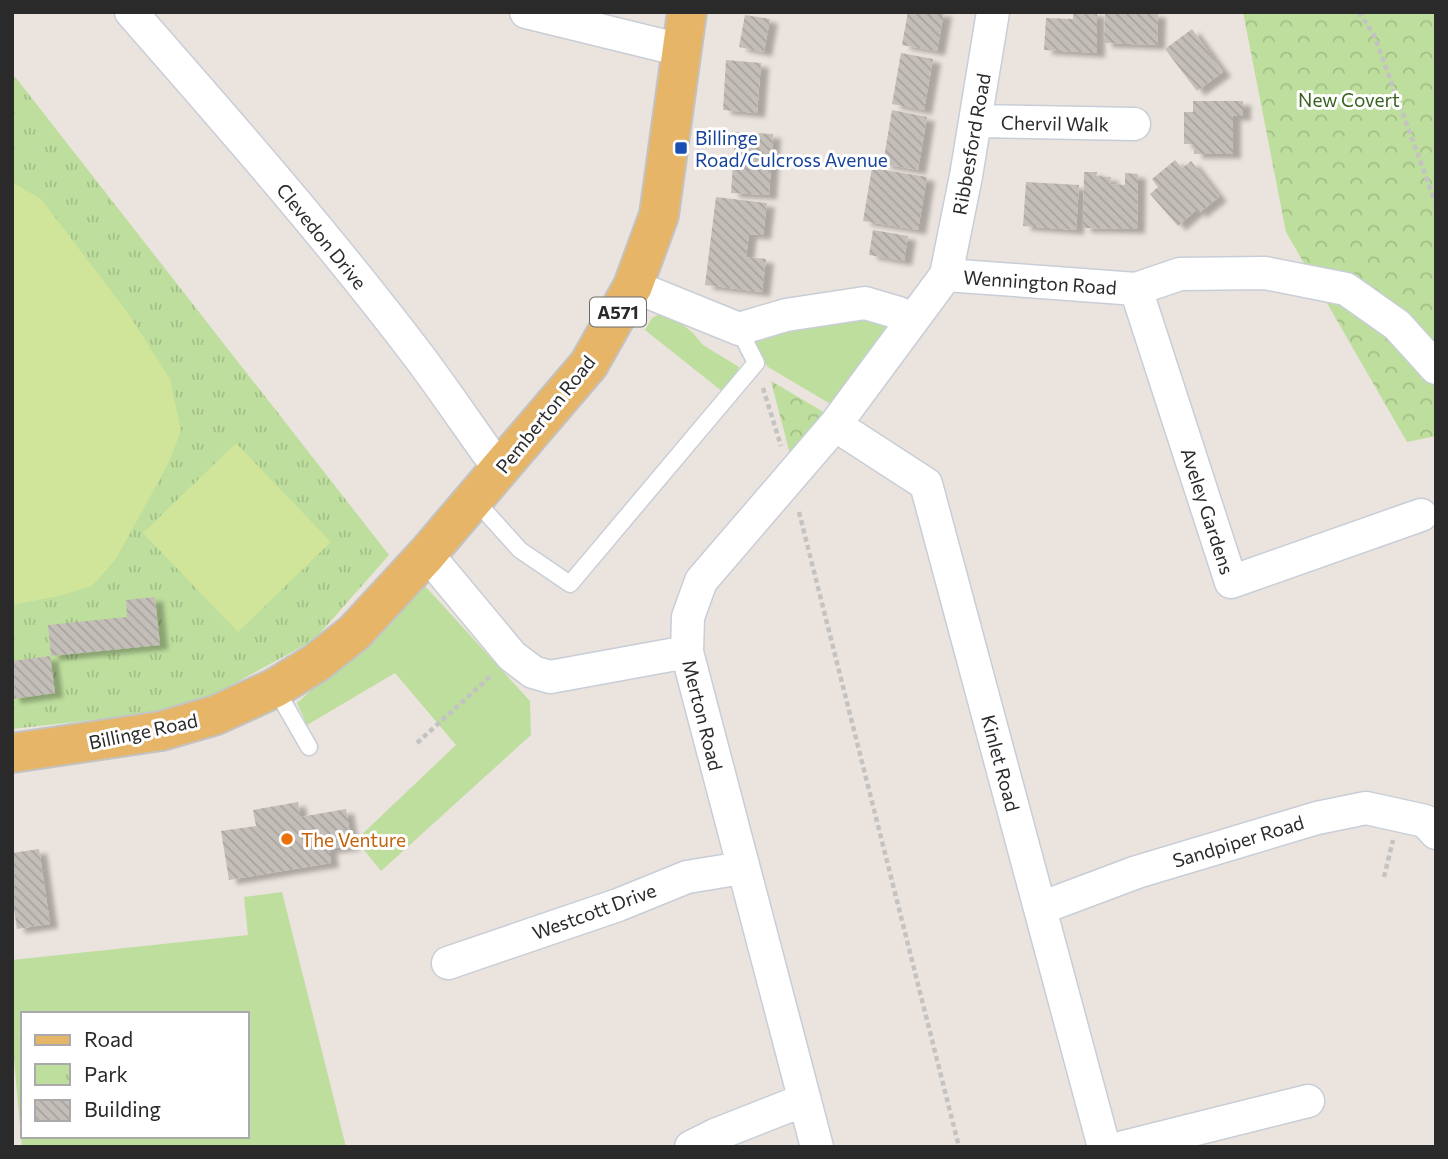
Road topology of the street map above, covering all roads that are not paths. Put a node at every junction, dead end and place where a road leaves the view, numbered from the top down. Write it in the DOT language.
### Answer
graph roads {
  1 [pos="131,12"];
  2 [pos="526,12"];
  3 [pos="688,12"];
  4 [pos="993,12"];
  5 [pos="681,50"];
  6 [pos="976,121"];
  7 [pos="1134,124"];
  8 [pos="946,275"];
  9 [pos="633,286"];
  10 [pos="1136,289"];
  11 [pos="899,313"];
  12 [pos="739,329"];
  13 [pos="1436,368"];
  14 [pos="835,425"];
  15 [pos="500,470"];
  16 [pos="474,499"];
  17 [pos="1421,514"];
  18 [pos="427,554"];
  19 [pos="687,652"];
  20 [pos="275,688"];
  21 [pos="309,747"];
  22 [pos="12,753"];
  23 [pos="1436,833"];
  24 [pos="742,868"];
  25 [pos="1041,908"];
  26 [pos="448,963"];
  27 [pos="804,1101"];
  28 [pos="1308,1101"];
  29 [pos="691,1147"];
  30 [pos="817,1147"];
  31 [pos="1104,1147"];
  32 [pos="1124,1147"];
  1 -- 15 [label="street, Clevedon Drive"];
  2 -- 5 [label="street"];
  3 -- 5 [label="main road, Pemberton Road / A571"];
  4 -- 6 [label="street, Ribbesford Road"];
  5 -- 9 [label="main road, Pemberton Road / A571"];
  6 -- 7 [label="street, Chervil Walk"];
  6 -- 8 [label="street, Ribbesford Road"];
  8 -- 10 [label="street, Wennington Road"];
  8 -- 14 [label="street, Merton Road"];
  9 -- 12 [label="street"];
  9 -- 15 [label="main road, Pemberton Road / A571"];
  10 -- 13 [label="street, Wennington Road"];
  10 -- 17 [label="street, Aveley Gardens"];
  11 -- 12 [label="street"];
  12 -- 16 [label="lane"];
  14 -- 19 [label="street, Merton Road"];
  14 -- 25 [label="street, Kinlet Road"];
  15 -- 16 [label="main road, Pemberton Road / A571"];
  16 -- 18 [label="main road, Pemberton Road / A571"];
  18 -- 19 [label="street"];
  18 -- 20 [label="main road, Billinge Road / A571"];
  19 -- 24 [label="street, Merton Road"];
  20 -- 21 [label="lane"];
  20 -- 22 [label="main road, Billinge Road / A571"];
  23 -- 25 [label="street, Sandpiper Road"];
  24 -- 26 [label="street, Westcott Drive"];
  24 -- 27 [label="street, Merton Road"];
  25 -- 31 [label="street, Kinlet Road"];
  27 -- 29 [label="street"];
  27 -- 30 [label="street, Merton Road"];
  28 -- 32 [label="street"];
}
